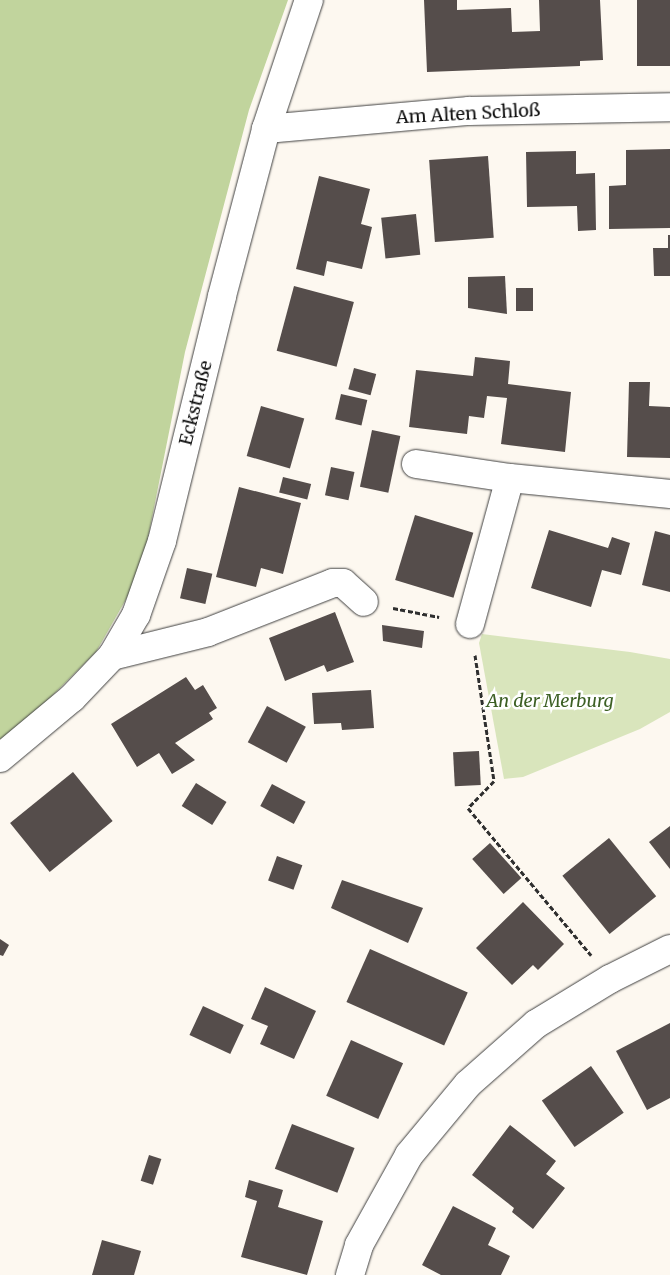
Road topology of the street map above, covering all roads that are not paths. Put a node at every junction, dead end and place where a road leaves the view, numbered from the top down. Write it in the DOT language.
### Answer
graph roads {
  1 [pos="309,0"];
  2 [pos="670,107"];
  3 [pos="266,129"];
  4 [pos="416,464"];
  5 [pos="510,478"];
  6 [pos="670,494"];
  7 [pos="364,602"];
  8 [pos="470,624"];
  9 [pos="112,656"];
  10 [pos="0,758"];
  11 [pos="670,950"];
  12 [pos="350,1275"];
  1 -- 3 [label="street, Eckstraße"];
  2 -- 3 [label="street, Am Alten Schloß"];
  3 -- 9 [label="street, Eckstraße"];
  4 -- 5 [label="street"];
  5 -- 6 [label="street"];
  5 -- 8 [label="street"];
  7 -- 9 [label="street"];
  9 -- 10 [label="street, Eckstraße"];
  11 -- 12 [label="street"];
}
